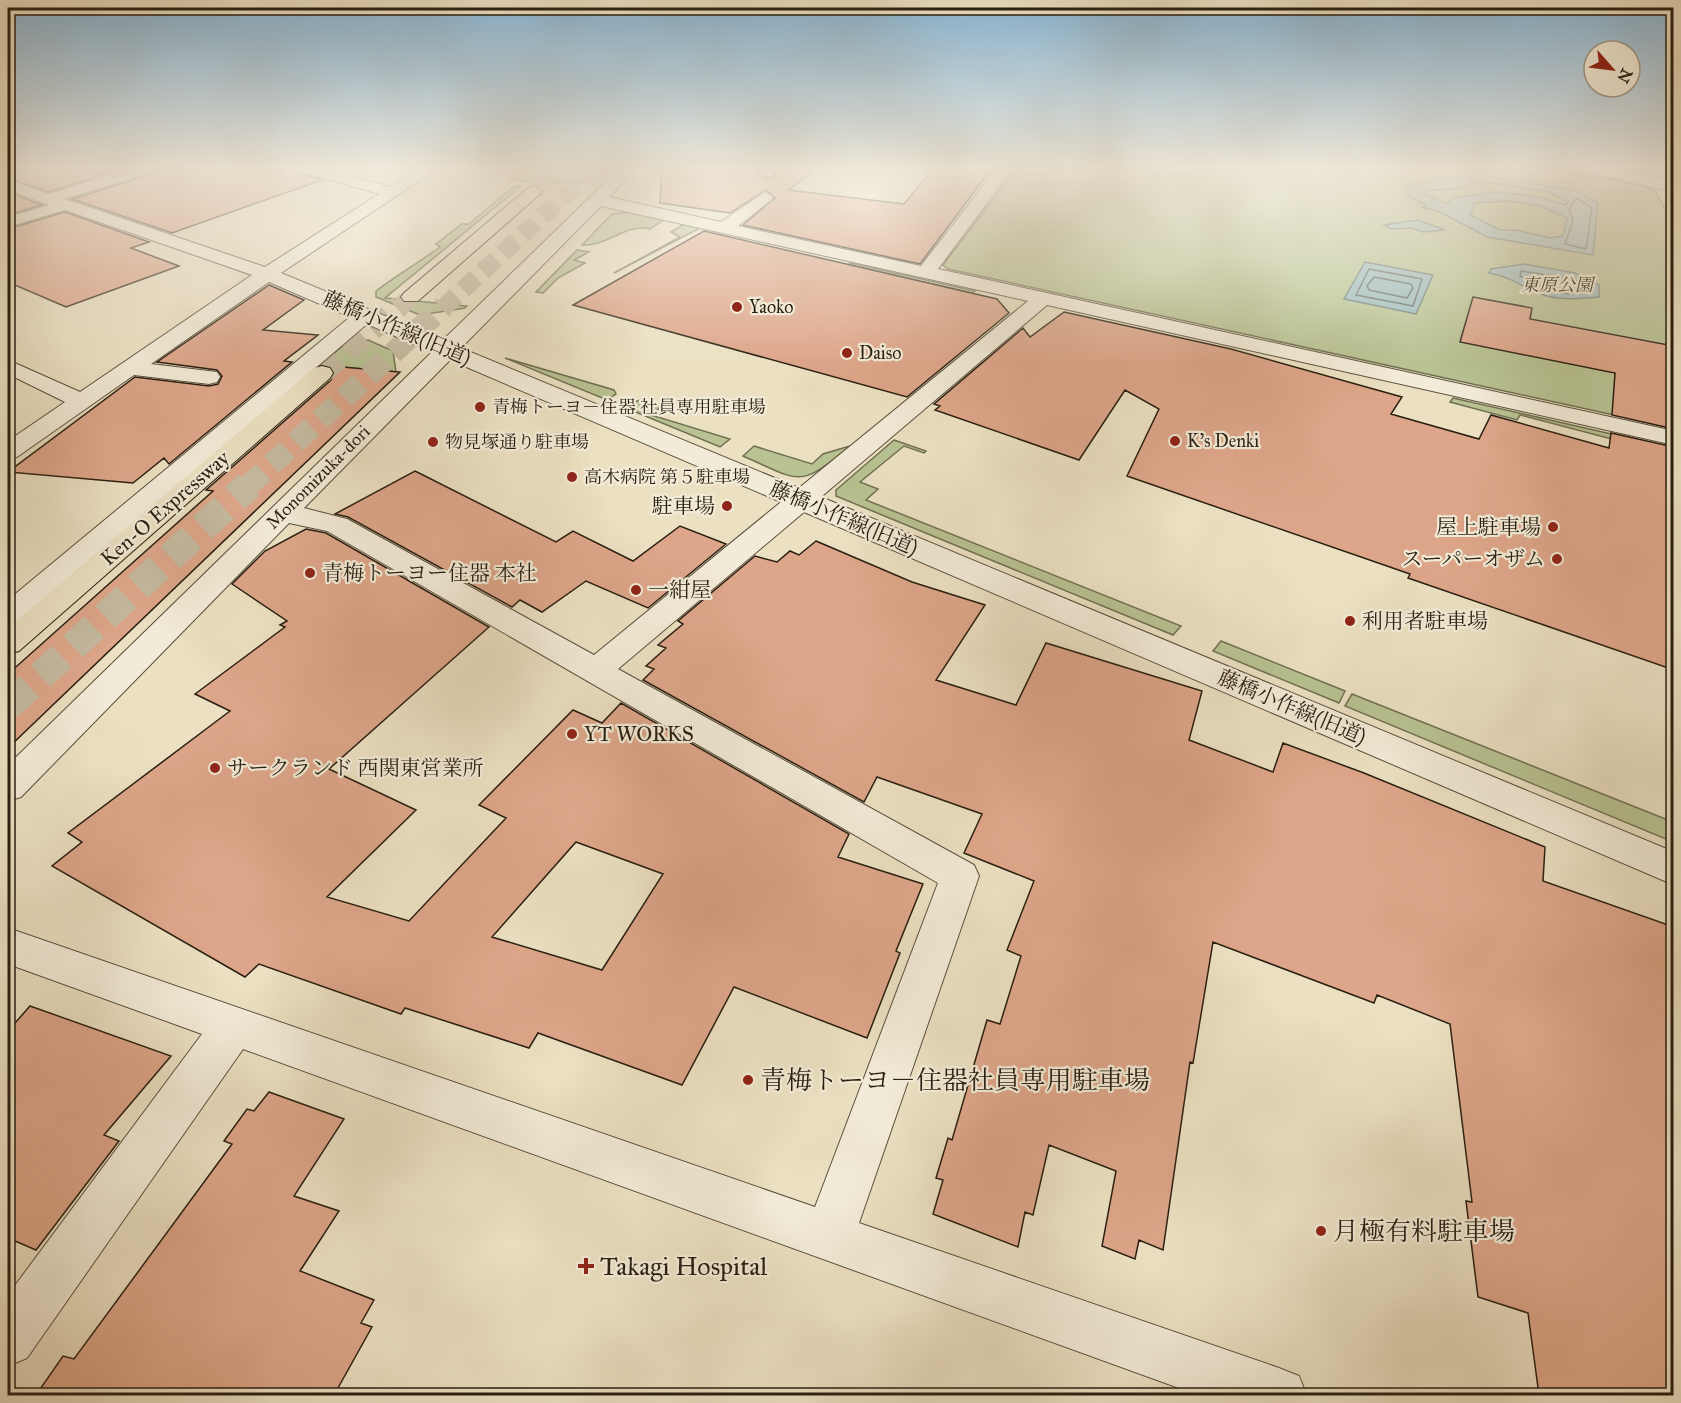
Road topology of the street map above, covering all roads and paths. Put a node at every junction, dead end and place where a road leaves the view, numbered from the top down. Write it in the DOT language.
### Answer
graph roads {
  1 [pos="148,233"];
  2 [pos="330,233"];
  3 [pos="485,233"];
  4 [pos="565,233"];
  5 [pos="754,233"];
  6 [pos="955,233"];
  7 [pos="926,272"];
  8 [pos="267,274"];
  9 [pos="411,297"];
  10 [pos="1044,298"];
  11 [pos="365,315"];
  12 [pos="449,349"];
  13 [pos="8,366"];
  14 [pos="129,368"];
  15 [pos="322,373"];
  16 [pos="209,376"];
  17 [pos="81,401"];
  18 [pos="1674,438"];
  19 [pos="8,452"];
  20 [pos="801,500"];
  21 [pos="281,514"];
  22 [pos="8,615"];
  23 [pos="8,644"];
  24 [pos="595,671"];
  25 [pos="8,786"];
  26 [pos="1674,869"];
  27 [pos="8,946"];
  28 [pos="234,1026"];
  29 [pos="829,1237"];
  30 [pos="8,1339"];
  31 [pos="1278,1395"];
  1 -- 8 [label="street, 藤橋小作線(旧道)"];
  2 -- 8 [label="street"];
  3 -- 9 [label="highway"];
  4 -- 12 [label="street, Monomizuka-dori"];
  5 -- 7 [label="street"];
  6 -- 7 [label="street"];
  7 -- 10 [label="street"];
  8 -- 11 [label="street, 藤橋小作線(旧道)"];
  8 -- 14 [label="street"];
  10 -- 18 [label="street"];
  10 -- 20 [label="street"];
  11 -- 12 [label="street, 藤橋小作線(旧道)"];
  11 -- 22 [label="street"];
  12 -- 20 [label="street, 藤橋小作線(旧道)"];
  12 -- 21 [label="street, Monomizuka-dori"];
  13 -- 17 [label="street"];
  14 -- 16 [label="street"];
  14 -- 17 [label="street"];
  15 -- 23 [label="highway, Ken-O Expressway"];
  17 -- 19 [label="street"];
  20 -- 24 [label="street"];
  20 -- 26 [label="street, 藤橋小作線(旧道)"];
  21 -- 24 [label="street"];
  21 -- 25 [label="street, Monomizuka-dori"];
  24 -- 29 [label="street"];
  27 -- 28 [label="street"];
  28 -- 29 [label="street"];
  28 -- 30 [label="street"];
  29 -- 31 [label="street"];
}
